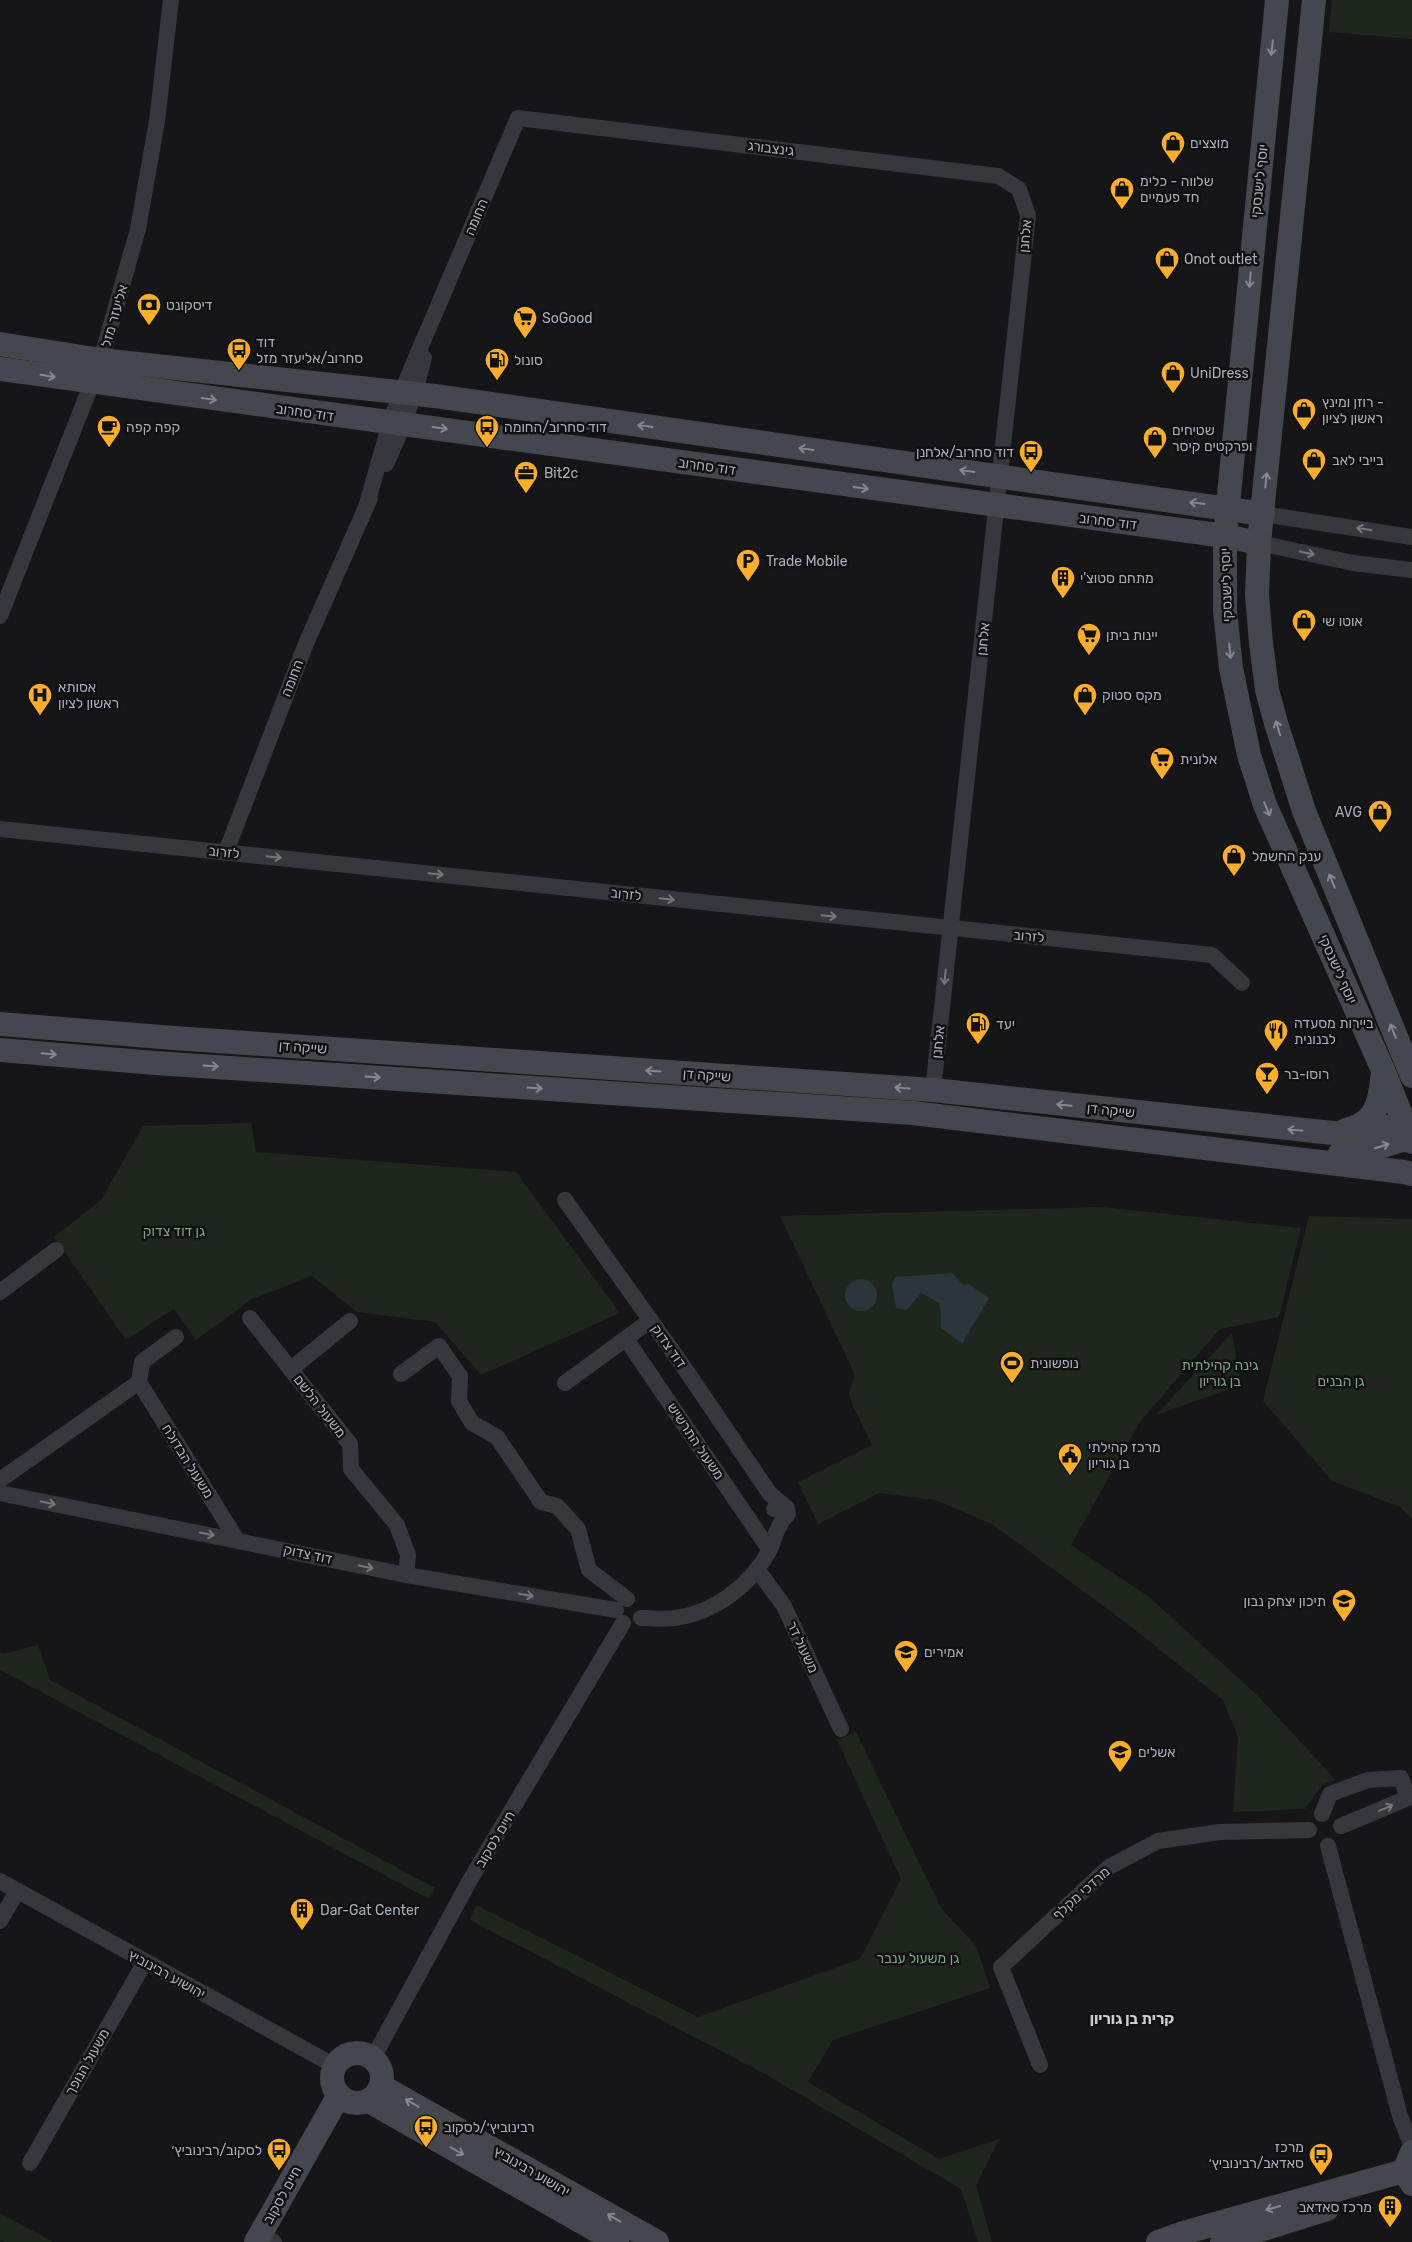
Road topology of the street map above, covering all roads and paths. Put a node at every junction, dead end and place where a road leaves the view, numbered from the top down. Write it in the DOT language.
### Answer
graph roads {
  1 [pos="171,0"];
  2 [pos="1314,0"];
  3 [pos="1273,7"];
  4 [pos="518,118"];
  5 [pos="1019,189"];
  6 [pos="0,344"];
  7 [pos="101,360"];
  8 [pos="0,369"];
  9 [pos="91,383"];
  10 [pos="408,394"];
  11 [pos="397,424"];
  12 [pos="1000,475"];
  13 [pos="998,506"];
  14 [pos="1228,508"];
  15 [pos="1263,514"];
  16 [pos="1225,536"];
  17 [pos="1412,537"];
  18 [pos="1260,543"];
  19 [pos="1412,570"];
  20 [pos="0,616"];
  21 [pos="0,829"];
  22 [pos="226,852"];
  23 [pos="950,929"];
  24 [pos="1242,984"];
  25 [pos="0,1024"];
  26 [pos="0,1050"];
  27 [pos="1383,1070"];
  28 [pos="1412,1076"];
  29 [pos="932,1090"];
  30 [pos="1333,1133"];
  31 [pos="1410,1133"];
  32 [pos="1300,1158"];
  33 [pos="1412,1174"];
  34 [pos="566,1200"];
  35 [pos="56,1250"];
  36 [pos="0,1292"];
  37 [pos="250,1318"];
  38 [pos="650,1320"];
  39 [pos="350,1321"];
  40 [pos="176,1337"];
  41 [pos="626,1339"];
  42 [pos="291,1369"];
  43 [pos="401,1374"];
  44 [pos="139,1382"];
  45 [pos="565,1384"];
  46 [pos="0,1480"];
  47 [pos="0,1493"];
  48 [pos="776,1502"];
  49 [pos="237,1540"];
  50 [pos="765,1543"];
  51 [pos="758,1569"];
  52 [pos="406,1575"];
  53 [pos="622,1611"];
  54 [pos="641,1614"];
  55 [pos="841,1729"];
  56 [pos="1410,1798"];
  57 [pos="1322,1814"];
  58 [pos="1341,1826"];
  59 [pos="1309,1830"];
  60 [pos="1328,1846"];
  61 [pos="0,1881"];
  62 [pos="17,1891"];
  63 [pos="0,1921"];
  64 [pos="145,1962"];
  65 [pos="373,2058"];
  66 [pos="1040,2065"];
  67 [pos="335,2066"];
  68 [pos="360,2096"];
  69 [pos="1406,2119"];
  70 [pos="1412,2148"];
  71 [pos="30,2163"];
  72 [pos="1410,2172"];
  73 [pos="268,2242"];
  74 [pos="617,2242"];
  75 [pos="657,2242"];
  76 [pos="1158,2242"];
  77 [pos="1222,2242"];
  1 -- 7 [label="street, אליעזר מזל"];
  15 -- 2 [label="street, יוסף לישנסקי, one-way"];
  3 -- 14 [label="street, יוסף לישנסקי, one-way"];
  4 -- 5 [label="street, גינצבורג"];
  4 -- 10 [label="street, החומה"];
  5 -- 12 [label="street, אלחנן"];
  6 -- 7 [label="street, דוד סחרוב"];
  7 -- 9 [label="street, אליעזר מזל"];
  7 -- 10 [label="street, דוד סחרוב"];
  8 -- 9 [label="street, דוד סחרוב, one-way"];
  9 -- 11 [label="street, דוד סחרוב, one-way"];
  9 -- 20 [label="street, אליעזר מזל"];
  10 -- 11 [label="street, החומה"];
  12 -- 10 [label="street, דוד סחרוב, one-way"];
  11 -- 13 [label="street, דוד סחרוב, one-way"];
  11 -- 22 [label="street, החומה"];
  12 -- 13 [label="street, אלחנן"];
  14 -- 12 [label="street, דוד סחרוב, one-way"];
  13 -- 16 [label="street, דוד סחרוב"];
  13 -- 23 [label="street, אלחנן"];
  14 -- 15 [label="street, דוד סחרוב"];
  14 -- 16 [label="street, יוסף לישנסקי"];
  17 -- 15 [label="street, דוד סחרוב, one-way"];
  15 -- 18 [label="street, יוסף לישנסקי"];
  16 -- 18 [label="street, דוד סחרוב"];
  16 -- 27 [label="street, יוסף לישנסקי, one-way"];
  18 -- 19 [label="street, דוד סחרוב, one-way"];
  28 -- 18 [label="street, יוסף לישנסקי, one-way"];
  21 -- 22 [label="street, לזרוב"];
  22 -- 23 [label="street, לזרוב, one-way"];
  23 -- 24 [label="street, לזרוב"];
  23 -- 29 [label="street, אלחנן, one-way"];
  29 -- 25 [label="street, שייקה דן, one-way"];
  26 -- 32 [label="street, שייקה דן, one-way"];
  27 -- 30 [label="street"];
  27 -- 31 [label="street, יוסף לישנסקי"];
  30 -- 29 [label="street, שייקה דן, one-way"];
  30 -- 31 [label="street, שייקה דן"];
  32 -- 31 [label="street, one-way"];
  32 -- 33 [label="street, שייקה דן"];
  34 -- 38 [label="street, דוד צדוק"];
  35 -- 36 [label="street"];
  37 -- 42 [label="street, משעול הלשם"];
  38 -- 41 [label="street"];
  38 -- 48 [label="street, דוד צדוק"];
  39 -- 42 [label="street, משעול הלשם"];
  40 -- 44 [label="street"];
  41 -- 45 [label="street"];
  41 -- 50 [label="street, משעול התרשיש"];
  42 -- 52 [label="street, משעול הלשם"];
  43 -- 53 [label="street"];
  44 -- 46 [label="street"];
  44 -- 49 [label="street, משעול הבדולח"];
  47 -- 49 [label="street, דוד צדוק, one-way"];
  48 -- 50 [label="street"];
  48 -- 51 [label="street"];
  49 -- 52 [label="street, דוד צדוק, one-way"];
  50 -- 54 [label="street"];
  51 -- 54 [label="street"];
  51 -- 55 [label="street, משעול דר"];
  52 -- 53 [label="street, דוד צדוק, one-way"];
  53 -- 54 [label="street"];
  53 -- 54 [label="street"];
  53 -- 65 [label="street, חיים לסקוב"];
  56 -- 57 [label="street"];
  58 -- 56 [label="street, one-way"];
  57 -- 58 [label="street"];
  57 -- 59 [label="street"];
  58 -- 60 [label="street"];
  59 -- 60 [label="street"];
  59 -- 66 [label="street, מרדכי מקלף"];
  60 -- 69 [label="street"];
  61 -- 62 [label="street, יהושוע רבינוביץ"];
  62 -- 63 [label="street"];
  62 -- 64 [label="street, יהושוע רבינוביץ"];
  64 -- 67 [label="street, יהושוע רבינוביץ"];
  64 -- 71 [label="street, משעול הנופך"];
  65 -- 67 [label="street"];
  65 -- 68 [label="street"];
  67 -- 68 [label="street"];
  68 -- 73 [label="street, חיים לסקוב"];
  68 -- 74 [label="street, יהושוע רבינוביץ, one-way"];
  75 -- 68 [label="street, יהושוע רבינוביץ, one-way"];
  69 -- 70 [label="street"];
  72 -- 76 [label="street, one-way"];
  72 -- 77 [label="street"];
}
